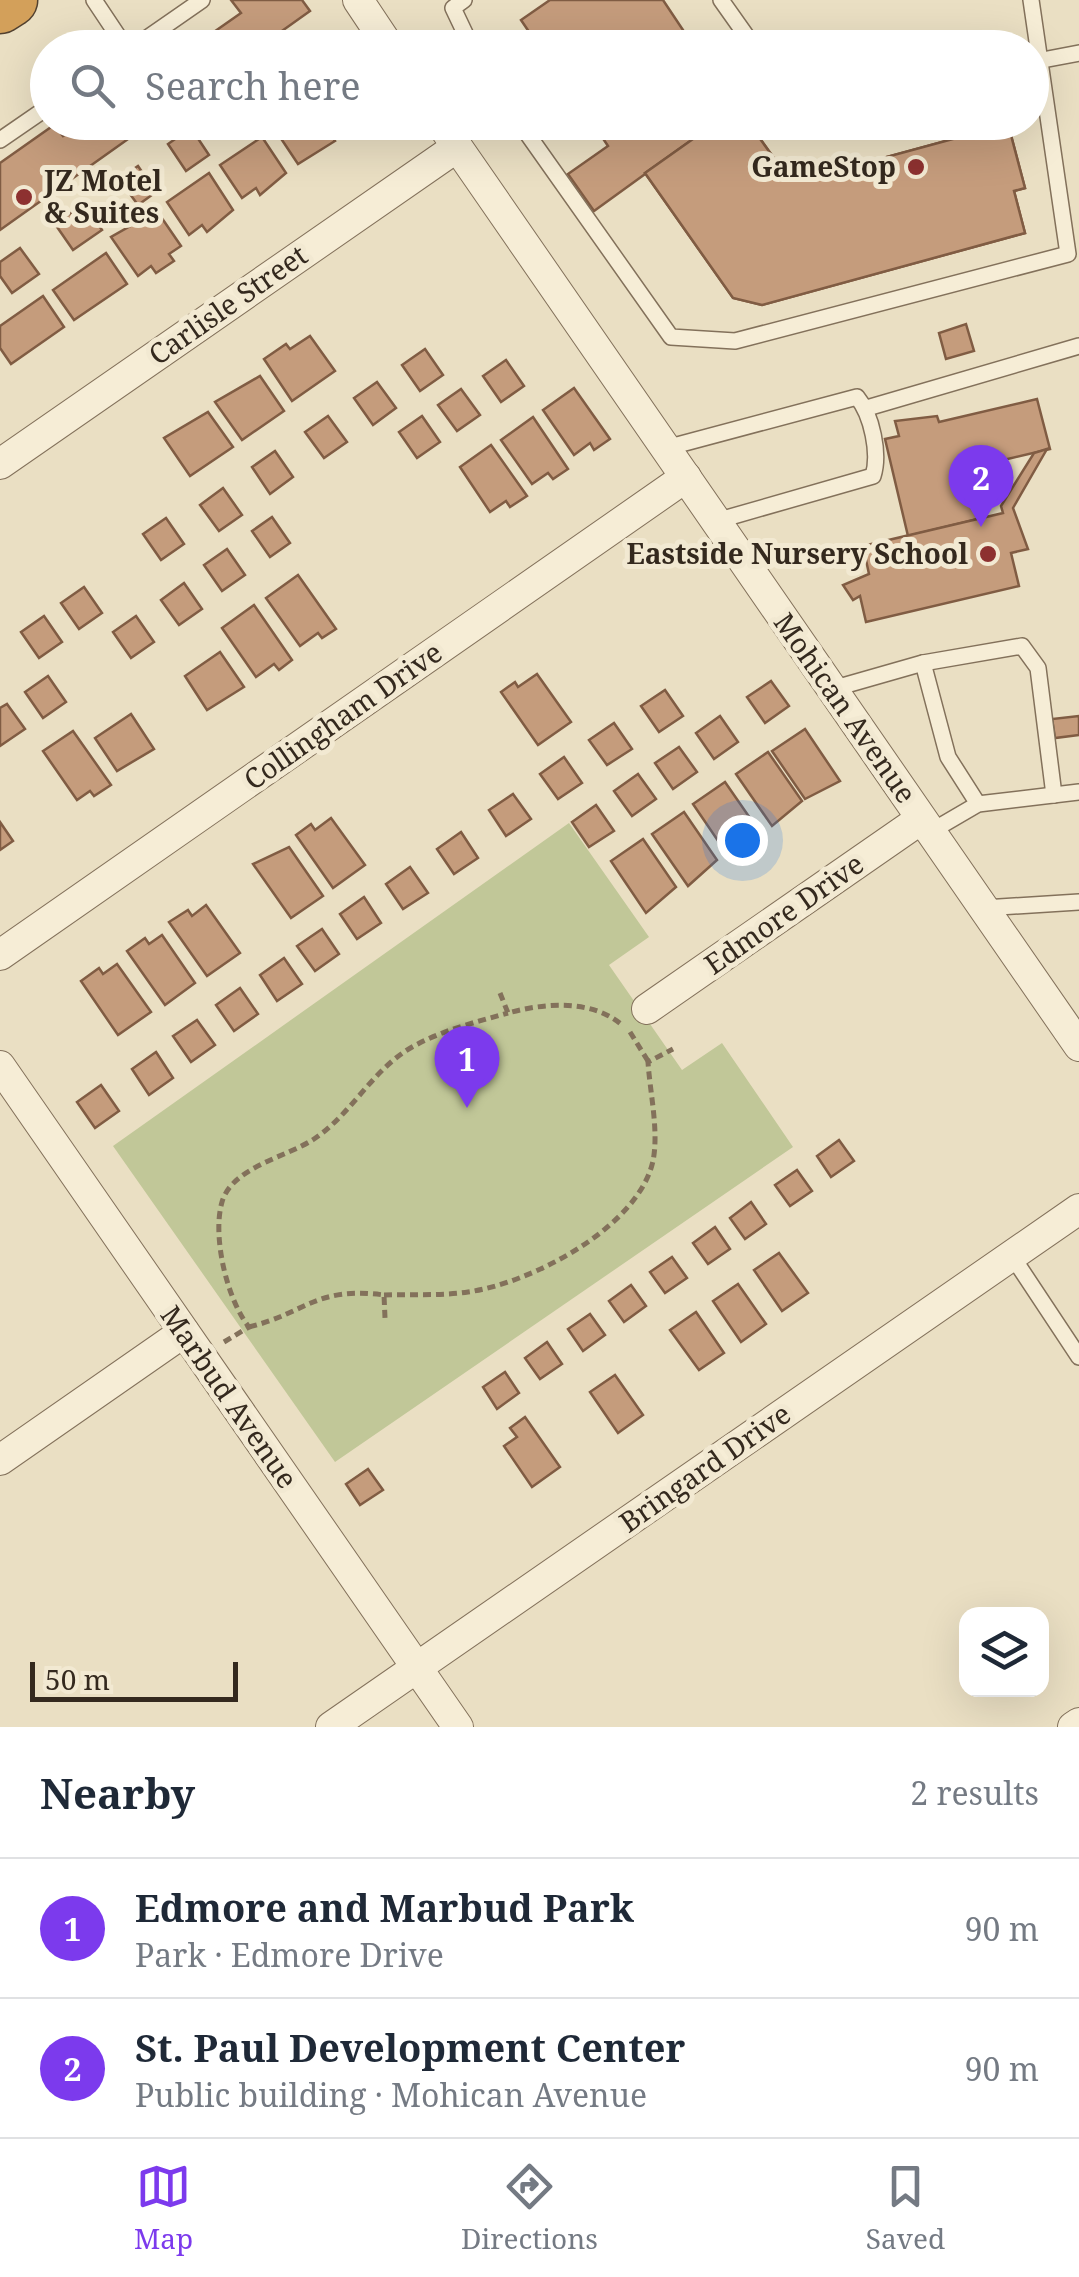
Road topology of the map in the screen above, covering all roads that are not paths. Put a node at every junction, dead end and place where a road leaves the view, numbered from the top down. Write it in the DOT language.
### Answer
graph roads {
  1 [pos="94,0"];
  2 [pos="202,0"];
  3 [pos="358,0"];
  4 [pos="464,0"];
  5 [pos="720,0"];
  6 [pos="1030,0"];
  7 [pos="116,30"];
  8 [pos="157,30"];
  9 [pos="378,30"];
  10 [pos="463,30"];
  11 [pos="742,30"];
  12 [pos="1032,30"];
  13 [pos="1079,53"];
  14 [pos="1049,58"];
  15 [pos="30,119"];
  16 [pos="0,140"];
  17 [pos="441,140"];
  18 [pos="453,140"];
  19 [pos="531,140"];
  20 [pos="1048,140"];
  21 [pos="1079,346"];
  22 [pos="867,408"];
  23 [pos="666,448"];
  24 [pos="0,464"];
  25 [pos="686,477"];
  26 [pos="716,522"];
  27 [pos="923,663"];
  28 [pos="832,688"];
  29 [pos="1079,792"];
  30 [pos="1054,795"];
  31 [pos="978,804"];
  32 [pos="926,825"];
  33 [pos="1079,902"];
  34 [pos="984,908"];
  35 [pos="0,955"];
  36 [pos="647,1009"];
  37 [pos="1079,1046"];
  38 [pos="0,1066"];
  39 [pos="1079,1209"];
  40 [pos="1012,1256"];
  41 [pos="184,1332"];
  42 [pos="1079,1357"];
  43 [pos="0,1460"];
  44 [pos="416,1668"];
  45 [pos="1079,1723"];
  46 [pos="331,1727"];
  47 [pos="458,1727"];
  48 [pos="1073,1727"];
  1 -- 7 [label="lane"];
  2 -- 8 [label="lane"];
  3 -- 9 [label="street"];
  4 -- 10 [label="lane"];
  5 -- 11 [label="lane"];
  6 -- 12 [label="lane"];
  13 -- 14 [label="lane"];
  15 -- 16 [label="lane"];
  17 -- 24 [label="street, Carlisle Street"];
  18 -- 23 [label="street, Mohican Avenue"];
  19 -- 20 [label="lane"];
  21 -- 22 [label="lane"];
  22 -- 23 [label="lane"];
  22 -- 26 [label="lane"];
  23 -- 25 [label="street, Mohican Avenue"];
  25 -- 26 [label="street, Mohican Avenue"];
  25 -- 35 [label="street, Collingham Drive"];
  26 -- 28 [label="street, Mohican Avenue"];
  27 -- 28 [label="lane"];
  27 -- 30 [label="lane"];
  27 -- 31 [label="lane"];
  28 -- 32 [label="street, Mohican Avenue"];
  29 -- 30 [label="lane"];
  30 -- 31 [label="lane"];
  31 -- 32 [label="lane"];
  32 -- 34 [label="street, Mohican Avenue"];
  32 -- 36 [label="street, Edmore Drive"];
  33 -- 34 [label="lane"];
  34 -- 37 [label="street, Mohican Avenue"];
  38 -- 41 [label="street, Marbud Avenue"];
  39 -- 40 [label="street, Bringard Drive"];
  40 -- 42 [label="lane"];
  40 -- 44 [label="street, Bringard Drive"];
  41 -- 43 [label="street"];
  41 -- 44 [label="street, Marbud Avenue"];
  44 -- 46 [label="street, Bringard Drive"];
  44 -- 47 [label="street, Marbud Avenue"];
  45 -- 48 [label="street"];
}
